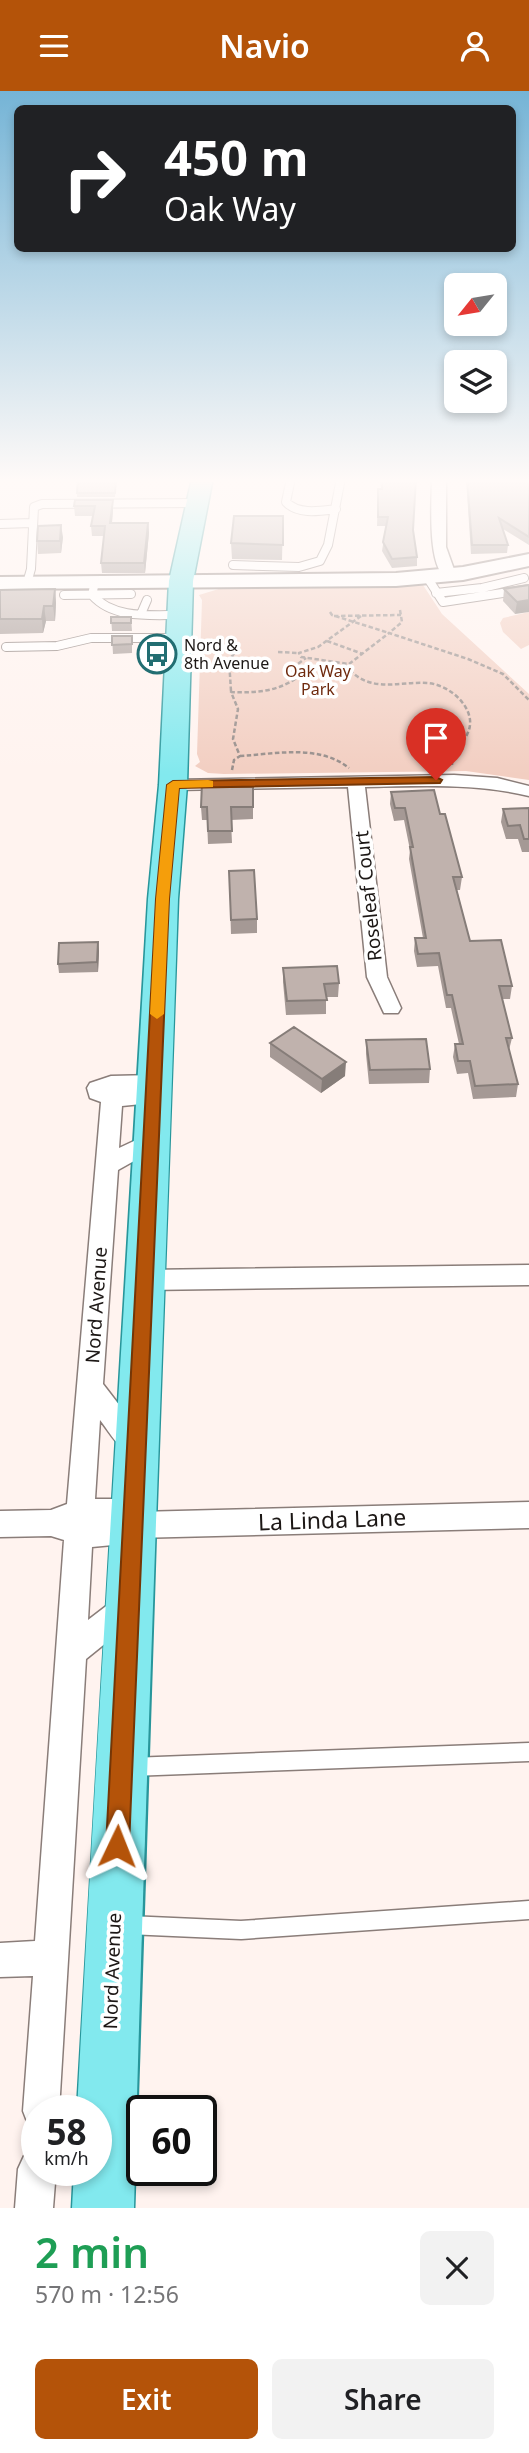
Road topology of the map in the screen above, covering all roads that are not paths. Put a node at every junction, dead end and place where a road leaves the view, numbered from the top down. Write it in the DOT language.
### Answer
graph roads {
  1 [pos="29,577"];
  2 [pos="182,577"];
  3 [pos="437,577"];
  4 [pos="482,577"];
  5 [pos="181,581"];
  6 [pos="437,582"];
  7 [pos="0,583"];
  8 [pos="27,583"];
  9 [pos="529,589"];
  10 [pos="99,590"];
  11 [pos="131,594"];
  12 [pos="64,596"];
  13 [pos="121,599"];
  14 [pos="178,627"];
  15 [pos="6,647"];
  16 [pos="354,777"];
  17 [pos="173,785"];
  18 [pos="529,791"];
  19 [pos="391,1008"];
  20 [pos="153,1090"];
  21 [pos="151,1140"];
  22 [pos="107,1166"];
  23 [pos="529,1275"];
  24 [pos="145,1280"];
  25 [pos="90,1387"];
  26 [pos="138,1446"];
  27 [pos="529,1515"];
  28 [pos="70,1523"];
  29 [pos="0,1524"];
  30 [pos="134,1525"];
  31 [pos="131,1605"];
  32 [pos="72,1651"];
  33 [pos="529,1752"];
  34 [pos="120,1768"];
  35 [pos="529,1910"];
  36 [pos="114,1924"];
  37 [pos="51,1958"];
  38 [pos="0,1959"];
  39 [pos="42,2095"];
  40 [pos="103,2208"];
  1 -- 8 [label="lane"];
  2 -- 5 [label="main road, Nord Avenue"];
  3 -- 6 [label="street"];
  4 -- 6 [label="street"];
  5 -- 6 [label="street"];
  5 -- 10 [label="street"];
  5 -- 14 [label="main road, Nord Avenue"];
  6 -- 9 [label="lane"];
  7 -- 8 [label="street"];
  8 -- 10 [label="street"];
  10 -- 11 [label="lane"];
  10 -- 12 [label="lane"];
  10 -- 13 [label="lane"];
  10 -- 14 [label="lane"];
  14 -- 15 [label="lane"];
  14 -- 17 [label="main road, Nord Avenue"];
  16 -- 17 [label="street"];
  16 -- 18 [label="street"];
  16 -- 19 [label="street, Roseleaf Court"];
  17 -- 20 [label="main road, Nord Avenue"];
  20 -- 21 [label="main road, Nord Avenue"];
  20 -- 22 [label="street, Nord Avenue"];
  21 -- 22 [label="street"];
  21 -- 24 [label="main road, Nord Avenue"];
  22 -- 25 [label="street, Nord Avenue"];
  23 -- 24 [label="street"];
  24 -- 26 [label="main road, Nord Avenue"];
  25 -- 26 [label="street"];
  25 -- 28 [label="street, Nord Avenue"];
  26 -- 30 [label="main road, Nord Avenue"];
  27 -- 30 [label="street, La Linda Lane"];
  28 -- 29 [label="street, La Linda Lane"];
  28 -- 30 [label="street, La Linda Lane"];
  28 -- 32 [label="street, Nord Avenue"];
  30 -- 31 [label="main road, Nord Avenue"];
  31 -- 32 [label="street"];
  31 -- 34 [label="main road, Nord Avenue"];
  32 -- 37 [label="street, Nord Avenue"];
  33 -- 34 [label="lane"];
  34 -- 36 [label="main road, Nord Avenue"];
  35 -- 36 [label="lane"];
  36 -- 40 [label="main road, Nord Avenue"];
  37 -- 38 [label="street"];
  37 -- 39 [label="street, Nord Avenue"];
}
